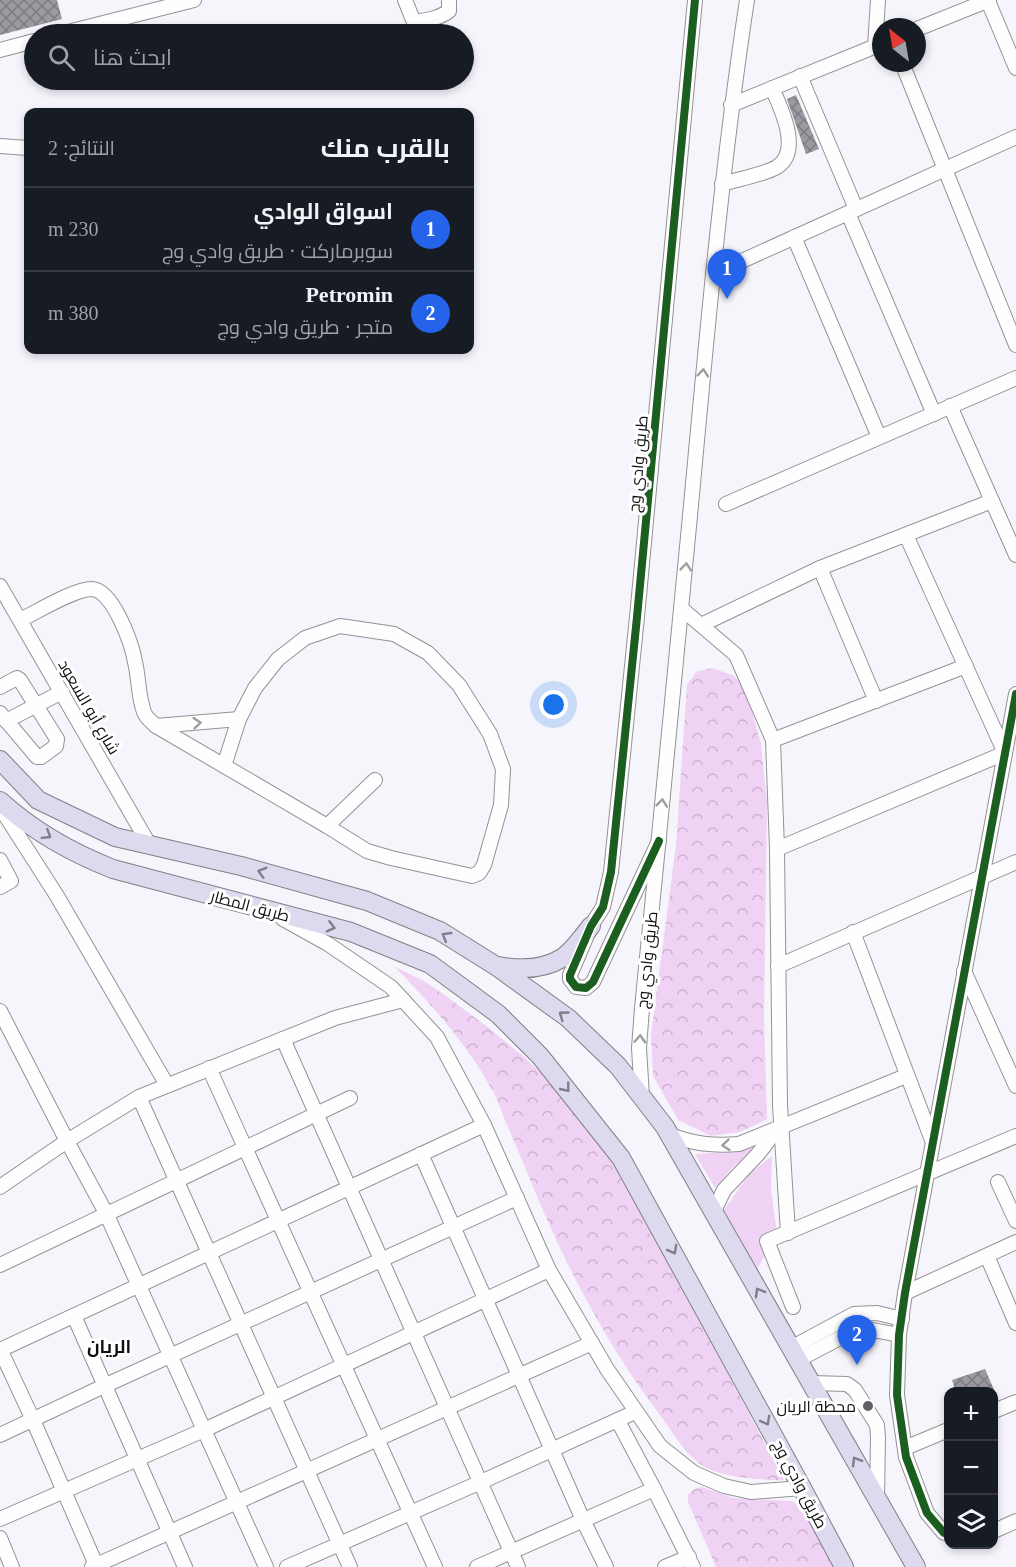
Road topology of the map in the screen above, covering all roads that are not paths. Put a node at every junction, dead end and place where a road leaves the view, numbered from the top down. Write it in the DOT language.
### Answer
graph roads {
  1 [pos="194,0"];
  2 [pos="405,0"];
  3 [pos="449,0"];
  4 [pos="695,0"];
  5 [pos="747,0"];
  6 [pos="878,0"];
  7 [pos="989,0"];
  8 [pos="146,6"];
  9 [pos="878,18"];
  10 [pos="91,24"];
  11 [pos="926,25"];
  12 [pos="24,44"];
  13 [pos="872,47"];
  14 [pos="0,50"];
  15 [pos="1016,68"];
  16 [pos="906,72"];
  17 [pos="800,76"];
  18 [pos="772,88"];
  19 [pos="731,105"];
  20 [pos="1016,137"];
  21 [pos="0,146"];
  22 [pos="24,148"];
  23 [pos="945,170"];
  24 [pos="722,184"];
  25 [pos="852,211"];
  26 [pos="794,237"];
  27 [pos="713,274"];
  28 [pos="1016,345"];
  29 [pos="1016,378"];
  30 [pos="950,406"];
  31 [pos="934,414"];
  32 [pos="879,437"];
  33 [pos="992,501"];
  34 [pos="726,504"];
  35 [pos="906,534"];
  36 [pos="1016,555"];
  37 [pos="820,568"];
  38 [pos="0,586"];
  39 [pos="682,609"];
  40 [pos="20,620"];
  41 [pos="701,625"];
  42 [pos="966,666"];
  43 [pos="0,687"];
  44 [pos="62,692"];
  45 [pos="1016,694"];
  46 [pos="876,701"];
  47 [pos="36,705"];
  48 [pos="3,717"];
  49 [pos="239,719"];
  50 [pos="156,726"];
  51 [pos="773,740"];
  52 [pos="1005,753"];
  53 [pos="0,760"];
  54 [pos="224,766"];
  55 [pos="375,780"];
  56 [pos="0,801"];
  57 [pos="0,807"];
  58 [pos="327,826"];
  59 [pos="658,841"];
  60 [pos="150,846"];
  61 [pos="777,849"];
  62 [pos="0,860"];
  63 [pos="1016,862"];
  64 [pos="982,876"];
  65 [pos="0,887"];
  66 [pos="270,912"];
  67 [pos="591,926"];
  68 [pos="853,932"];
  69 [pos="496,966"];
  70 [pos="778,966"];
  71 [pos="964,971"];
  72 [pos="403,1000"];
  73 [pos="0,1011"];
  74 [pos="498,1014"];
  75 [pos="283,1039"];
  76 [pos="209,1068"];
  77 [pos="906,1076"];
  78 [pos="1015,1081"];
  79 [pos="167,1085"];
  80 [pos="139,1097"];
  81 [pos="642,1097"];
  82 [pos="350,1098"];
  83 [pos="316,1114"];
  84 [pos="484,1125"];
  85 [pos="780,1126"];
  86 [pos="670,1135"];
  87 [pos="1016,1136"];
  88 [pos="67,1142"];
  89 [pos="933,1142"];
  90 [pos="245,1147"];
  91 [pos="421,1154"];
  92 [pos="926,1175"];
  93 [pos="176,1180"];
  94 [pos="998,1182"];
  95 [pos="0,1187"];
  96 [pos="349,1188"];
  97 [pos="517,1198"];
  98 [pos="106,1213"];
  99 [pos="713,1213"];
  100 [pos="278,1221"];
  101 [pos="1016,1221"];
  102 [pos="453,1227"];
  103 [pos="788,1233"];
  104 [pos="1016,1242"];
  105 [pos="209,1253"];
  106 [pos="987,1256"];
  107 [pos="381,1259"];
  108 [pos="0,1265"];
  109 [pos="549,1270"];
  110 [pos="139,1286"];
  111 [pos="310,1292"];
  112 [pos="904,1293"];
  113 [pos="485,1300"];
  114 [pos="793,1307"];
  115 [pos="74,1316"];
  116 [pos="902,1319"];
  117 [pos="241,1323"];
  118 [pos="1016,1323"];
  119 [pos="414,1333"];
  120 [pos="899,1335"];
  121 [pos="592,1343"];
  122 [pos="0,1350"];
  123 [pos="794,1354"];
  124 [pos="170,1355"];
  125 [pos="344,1365"];
  126 [pos="519,1376"];
  127 [pos="811,1383"];
  128 [pos="104,1386"];
  129 [pos="274,1397"];
  130 [pos="1016,1402"];
  131 [pos="448,1408"];
  132 [pos="998,1409"];
  133 [pos="635,1412"];
  134 [pos="33,1420"];
  135 [pos="618,1421"];
  136 [pos="204,1430"];
  137 [pos="944,1432"];
  138 [pos="0,1435"];
  139 [pos="377,1439"];
  140 [pos="905,1448"];
  141 [pos="552,1450"];
  142 [pos="137,1459"];
  143 [pos="307,1471"];
  144 [pos="481,1482"];
  145 [pos="802,1488"];
  146 [pos="654,1489"];
  147 [pos="63,1491"];
  148 [pos="877,1497"];
  149 [pos="237,1502"];
  150 [pos="411,1512"];
  151 [pos="0,1519"];
  152 [pos="583,1520"];
  153 [pos="1015,1525"];
  154 [pos="998,1530"];
  155 [pos="169,1532"];
  156 [pos="944,1533"];
  157 [pos="0,1538"];
  158 [pos="339,1544"];
  159 [pos="511,1552"];
  160 [pos="691,1562"];
  161 [pos="95,1566"];
  162 [pos="12,1567"];
  163 [pos="185,1567"];
  164 [pos="266,1567"];
  165 [pos="287,1567"];
  166 [pos="350,1567"];
  167 [pos="435,1567"];
  168 [pos="477,1567"];
  169 [pos="518,1567"];
  170 [pos="606,1567"];
  171 [pos="665,1567"];
  172 [pos="843,1567"];
  173 [pos="916,1567"];
  1 -- 8 [label="street"];
  2 -- 3 [label="street"];
  4 -- 67 [label="street, طريق وادي وج"];
  5 -- 19 [label="street, طريق وادي وج"];
  6 -- 9 [label="street"];
  7 -- 11 [label="street"];
  7 -- 15 [label="street"];
  8 -- 10 [label="street"];
  12 -- 14 [label="street"];
  13 -- 17 [label="street"];
  16 -- 23 [label="street"];
  17 -- 18 [label="street"];
  17 -- 25 [label="street"];
  18 -- 19 [label="street"];
  18 -- 24 [label="street"];
  19 -- 24 [label="street, طريق وادي وج"];
  20 -- 23 [label="street"];
  21 -- 22 [label="street"];
  23 -- 25 [label="street"];
  23 -- 28 [label="street"];
  24 -- 27 [label="street, طريق وادي وج"];
  25 -- 26 [label="street"];
  25 -- 31 [label="street"];
  26 -- 27 [label="street"];
  26 -- 32 [label="street"];
  39 -- 27 [label="street, طريق وادي وج, one-way"];
  29 -- 30 [label="street"];
  30 -- 31 [label="street"];
  30 -- 33 [label="street"];
  31 -- 32 [label="street"];
  32 -- 34 [label="street"];
  33 -- 35 [label="street"];
  33 -- 36 [label="street"];
  35 -- 37 [label="street"];
  35 -- 42 [label="street"];
  37 -- 41 [label="street"];
  37 -- 46 [label="street"];
  38 -- 40 [label="street, شارع أبو السعود"];
  39 -- 41 [label="street"];
  59 -- 39 [label="street, طريق وادي وج, one-way"];
  40 -- 44 [label="street, شارع أبو السعود"];
  40 -- 50 [label="street"];
  41 -- 51 [label="street"];
  42 -- 46 [label="street"];
  42 -- 52 [label="street"];
  43 -- 47 [label="street"];
  44 -- 47 [label="street"];
  44 -- 60 [label="street, شارع أبو السعود"];
  45 -- 52 [label="street"];
  46 -- 51 [label="street"];
  47 -- 48 [label="street"];
  47 -- 48 [label="street"];
  50 -- 49 [label="street, one-way"];
  49 -- 54 [label="street"];
  49 -- 58 [label="street"];
  50 -- 54 [label="street"];
  51 -- 61 [label="street"];
  52 -- 61 [label="street"];
  52 -- 64 [label="street"];
  53 -- 60 [label="main road"];
  54 -- 58 [label="street"];
  55 -- 58 [label="street"];
  56 -- 66 [label="main road, طريق المطار, one-way"];
  57 -- 79 [label="street"];
  59 -- 67 [label="street, طريق وادي وج"];
  81 -- 59 [label="street, طريق وادي وج, one-way"];
  69 -- 60 [label="main road, one-way"];
  61 -- 70 [label="street"];
  62 -- 65 [label="street"];
  63 -- 64 [label="street"];
  64 -- 68 [label="street"];
  64 -- 71 [label="street"];
  66 -- 72 [label="street"];
  66 -- 74 [label="main road, طريق المطار, one-way"];
  67 -- 69 [label="main road"];
  68 -- 70 [label="street"];
  68 -- 77 [label="street"];
  81 -- 69 [label="main road, one-way"];
  70 -- 85 [label="street"];
  71 -- 78 [label="street"];
  71 -- 89 [label="street"];
  72 -- 75 [label="street"];
  72 -- 84 [label="street"];
  73 -- 88 [label="street"];
  74 -- 145 [label="main road, طريق وادي وج, one-way"];
  75 -- 76 [label="street"];
  75 -- 83 [label="street"];
  76 -- 79 [label="street"];
  76 -- 90 [label="street"];
  77 -- 85 [label="street"];
  77 -- 89 [label="street"];
  79 -- 80 [label="street"];
  80 -- 88 [label="street"];
  80 -- 93 [label="street"];
  81 -- 86 [label="main road"];
  82 -- 83 [label="street"];
  83 -- 90 [label="street"];
  83 -- 96 [label="street"];
  84 -- 91 [label="street"];
  84 -- 97 [label="street"];
  85 -- 86 [label="street, one-way"];
  85 -- 99 [label="street"];
  85 -- 103 [label="street"];
  86 -- 99 [label="main road"];
  87 -- 92 [label="street"];
  88 -- 95 [label="street"];
  88 -- 98 [label="street"];
  89 -- 92 [label="street"];
  90 -- 93 [label="street"];
  90 -- 100 [label="street"];
  91 -- 96 [label="street"];
  91 -- 102 [label="street"];
  92 -- 103 [label="street"];
  92 -- 112 [label="street"];
  93 -- 98 [label="street"];
  93 -- 105 [label="street"];
  94 -- 101 [label="street"];
  96 -- 100 [label="street"];
  96 -- 107 [label="street"];
  97 -- 102 [label="street"];
  97 -- 109 [label="street"];
  98 -- 108 [label="street"];
  98 -- 110 [label="street"];
  123 -- 99 [label="main road, one-way"];
  100 -- 105 [label="street"];
  100 -- 111 [label="street"];
  102 -- 107 [label="street"];
  102 -- 113 [label="street"];
  103 -- 114 [label="street"];
  104 -- 106 [label="street"];
  105 -- 110 [label="street"];
  105 -- 117 [label="street"];
  106 -- 112 [label="street"];
  106 -- 118 [label="street"];
  107 -- 111 [label="street"];
  107 -- 119 [label="street"];
  109 -- 113 [label="street"];
  109 -- 121 [label="street"];
  110 -- 115 [label="street"];
  110 -- 124 [label="street"];
  111 -- 117 [label="street"];
  111 -- 125 [label="street"];
  112 -- 116 [label="street"];
  113 -- 119 [label="street"];
  113 -- 126 [label="street"];
  115 -- 122 [label="street"];
  115 -- 128 [label="street"];
  116 -- 120 [label="street"];
  116 -- 123 [label="street"];
  117 -- 124 [label="street"];
  117 -- 129 [label="street"];
  119 -- 125 [label="street"];
  119 -- 131 [label="street"];
  120 -- 123 [label="street"];
  120 -- 140 [label="street"];
  121 -- 126 [label="street"];
  121 -- 133 [label="street"];
  122 -- 134 [label="street"];
  123 -- 127 [label="main road"];
  124 -- 128 [label="street"];
  124 -- 136 [label="street"];
  125 -- 129 [label="street"];
  125 -- 139 [label="street"];
  126 -- 131 [label="street"];
  126 -- 141 [label="street"];
  148 -- 127 [label="main road, one-way"];
  127 -- 148 [label="street"];
  128 -- 134 [label="street"];
  128 -- 142 [label="street"];
  129 -- 136 [label="street"];
  129 -- 143 [label="street"];
  130 -- 132 [label="street"];
  131 -- 139 [label="street"];
  131 -- 144 [label="street"];
  133 -- 135 [label="street"];
  133 -- 145 [label="street"];
  134 -- 138 [label="street"];
  134 -- 147 [label="street"];
  135 -- 141 [label="street"];
  135 -- 146 [label="street"];
  136 -- 142 [label="street"];
  136 -- 149 [label="street"];
  137 -- 140 [label="street"];
  139 -- 143 [label="street"];
  139 -- 150 [label="street"];
  140 -- 156 [label="street"];
  141 -- 144 [label="street"];
  141 -- 152 [label="street"];
  142 -- 147 [label="street"];
  142 -- 155 [label="street"];
  143 -- 149 [label="street"];
  143 -- 158 [label="street"];
  144 -- 150 [label="street"];
  144 -- 159 [label="street"];
  145 -- 172 [label="main road, طريق وادي وج"];
  146 -- 152 [label="street"];
  146 -- 160 [label="street"];
  147 -- 151 [label="street"];
  147 -- 161 [label="street"];
  148 -- 173 [label="main road"];
  149 -- 155 [label="street"];
  149 -- 164 [label="street"];
  150 -- 158 [label="street"];
  150 -- 167 [label="street"];
  152 -- 159 [label="street"];
  152 -- 170 [label="street"];
  153 -- 154 [label="street"];
  155 -- 161 [label="street"];
  155 -- 163 [label="street"];
  157 -- 162 [label="street"];
  158 -- 165 [label="street"];
  158 -- 166 [label="street"];
  159 -- 168 [label="street"];
  159 -- 169 [label="street"];
  160 -- 171 [label="street"];
}
